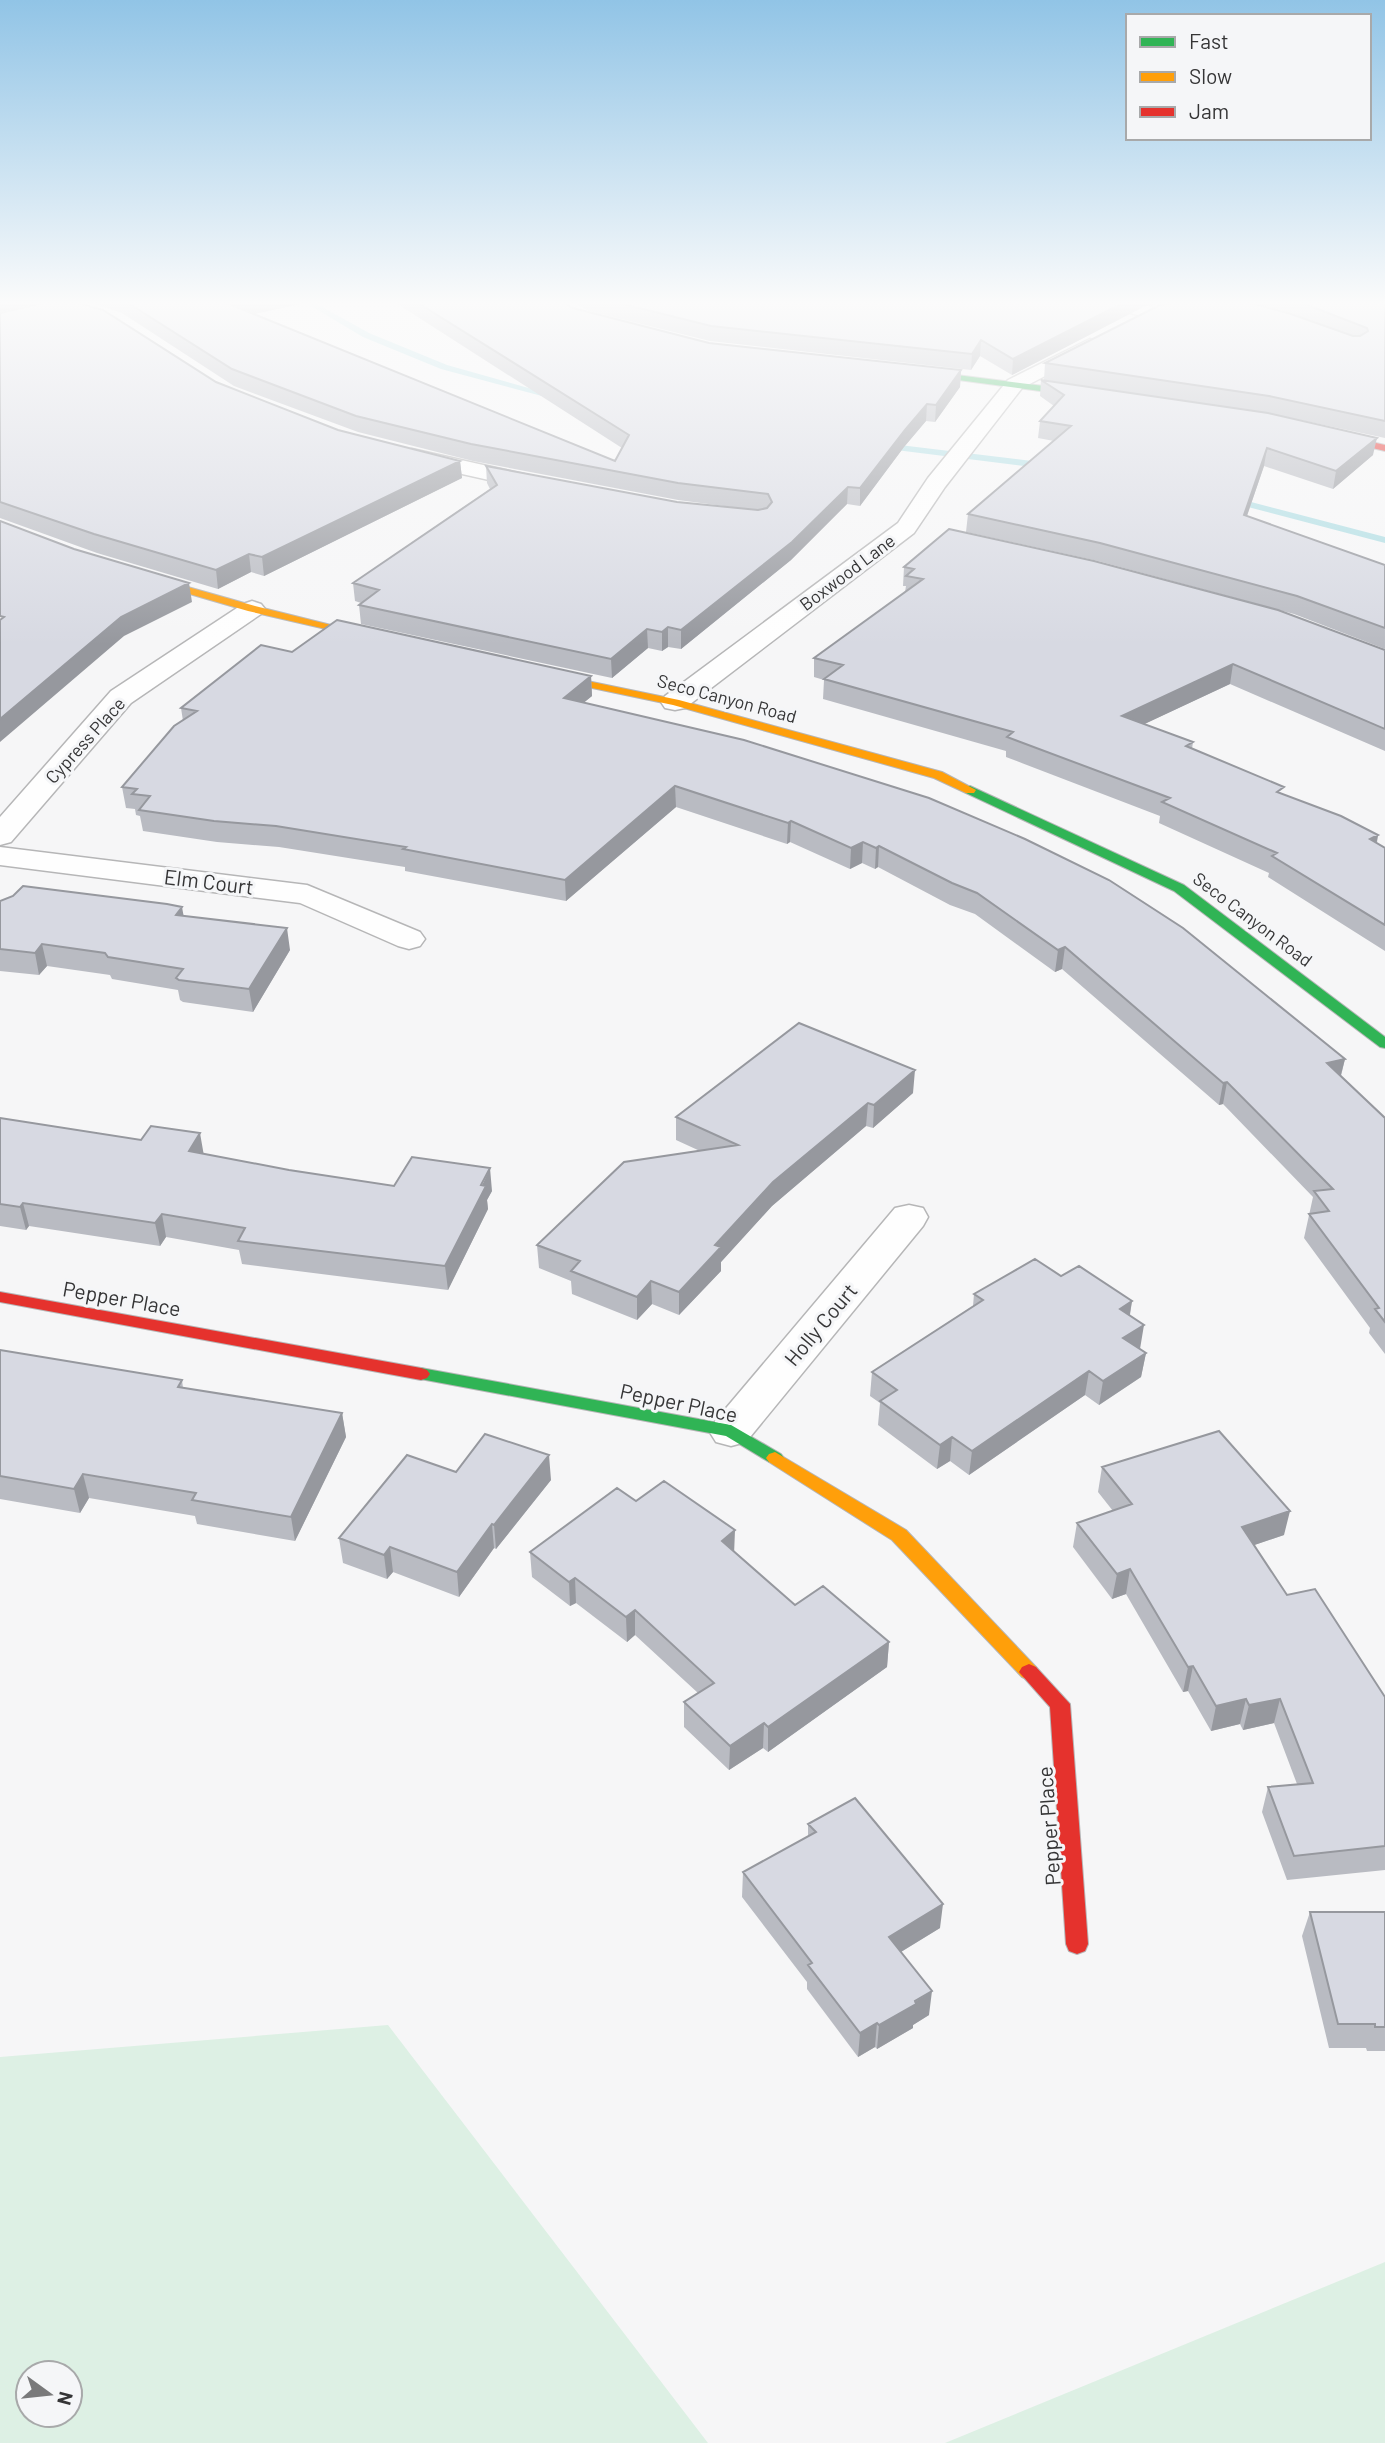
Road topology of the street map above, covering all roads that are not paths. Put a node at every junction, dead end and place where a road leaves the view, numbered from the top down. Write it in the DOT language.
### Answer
graph roads {
  1 [pos="990,417"];
  2 [pos="1306,430"];
  3 [pos="1385,448"];
  4 [pos="386,449"];
  5 [pos="562,488"];
  6 [pos="906,528"];
  7 [pos="931,534"];
  8 [pos="126,572"];
  9 [pos="252,609"];
  10 [pos="398,643"];
  11 [pos="518,670"];
  12 [pos="675,702"];
  13 [pos="0,836"];
  14 [pos="0,856"];
  15 [pos="409,939"];
  16 [pos="1385,1044"];
  17 [pos="909,1217"];
  18 [pos="0,1297"];
  19 [pos="731,1431"];
  20 [pos="1077,1944"];
  1 -- 6 [label="street, Boxwood Lane"];
  2 -- 3 [label="street"];
  4 -- 5 [label="street"];
  6 -- 7 [label="street"];
  6 -- 12 [label="street, Boxwood Lane"];
  8 -- 9 [label="street"];
  9 -- 10 [label="street"];
  9 -- 13 [label="street, Cypress Place"];
  11 -- 12 [label="street, Seco Canyon Road"];
  12 -- 16 [label="street, Seco Canyon Road"];
  14 -- 15 [label="street, Elm Court"];
  17 -- 19 [label="street, Holly Court"];
  18 -- 19 [label="street, Pepper Place"];
  19 -- 20 [label="street, Pepper Place"];
}
